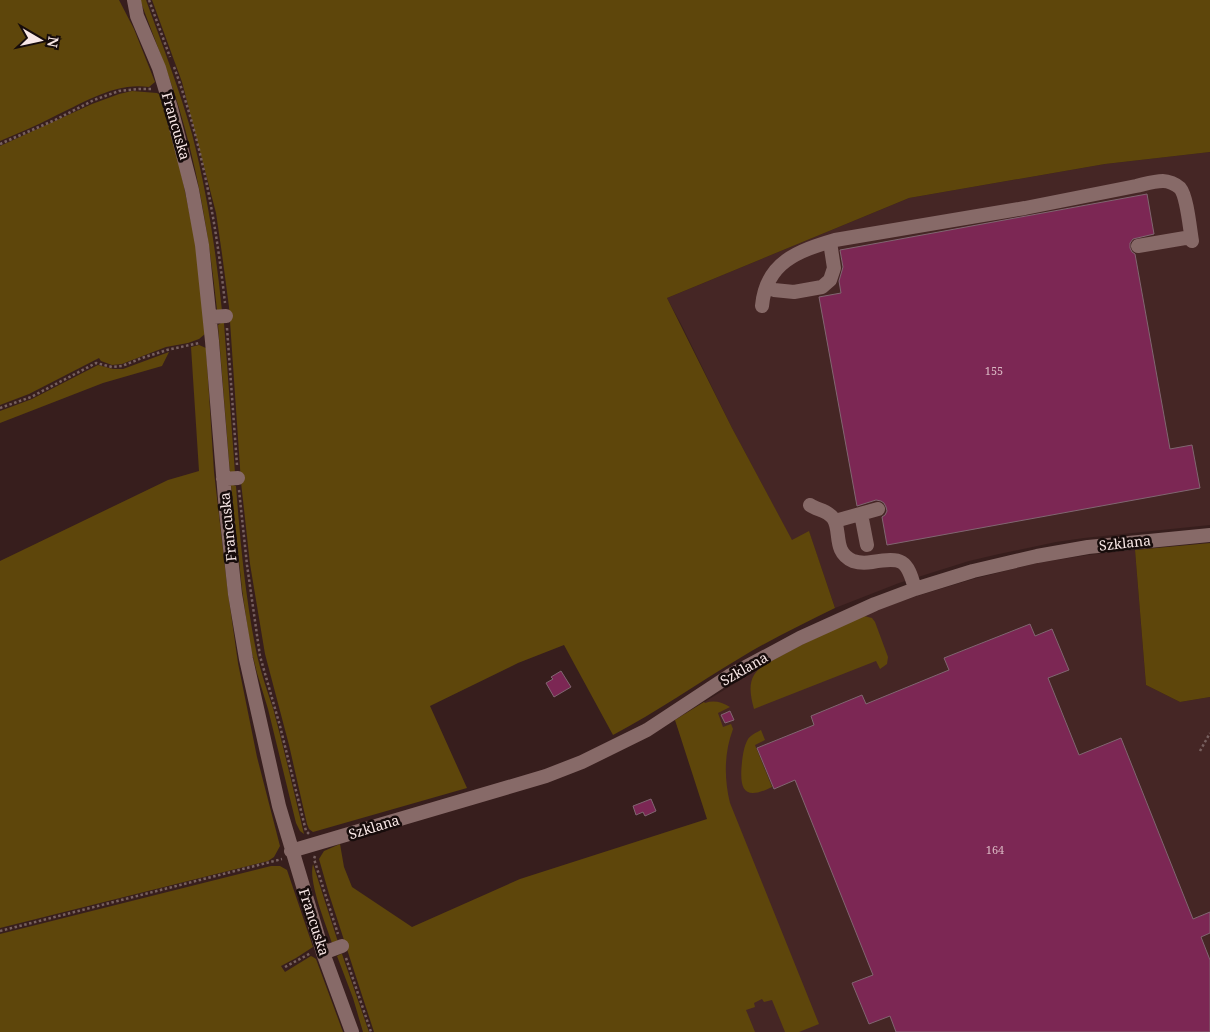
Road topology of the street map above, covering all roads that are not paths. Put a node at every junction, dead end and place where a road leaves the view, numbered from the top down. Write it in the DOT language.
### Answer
graph roads {
  1 [pos="127,0"];
  2 [pos="134,0"];
  3 [pos="137,16"];
  4 [pos="830,242"];
  5 [pos="1138,246"];
  6 [pos="766,286"];
  7 [pos="762,306"];
  8 [pos="226,316"];
  9 [pos="210,317"];
  10 [pos="238,478"];
  11 [pos="223,479"];
  12 [pos="810,504"];
  13 [pos="878,509"];
  14 [pos="861,514"];
  15 [pos="835,521"];
  16 [pos="1210,535"];
  17 [pos="867,545"];
  18 [pos="915,589"];
  19 [pos="292,853"];
  20 [pos="342,946"];
  21 [pos="323,951"];
  22 [pos="352,1032"];
  1 -- 3 [label="street, Francuska"];
  2 -- 3 [label="street, Francuska"];
  3 -- 9 [label="street, Francuska"];
  4 -- 5 [label="street"];
  4 -- 6 [label="street"];
  4 -- 6 [label="street"];
  6 -- 7 [label="street"];
  8 -- 9 [label="street"];
  9 -- 11 [label="street, Francuska"];
  10 -- 11 [label="street"];
  11 -- 19 [label="street, Francuska"];
  12 -- 15 [label="street"];
  13 -- 14 [label="street"];
  14 -- 15 [label="street"];
  14 -- 17 [label="street"];
  15 -- 18 [label="street"];
  16 -- 18 [label="street, Szklana"];
  18 -- 19 [label="street, Szklana"];
  19 -- 21 [label="street, Francuska"];
  20 -- 21 [label="street"];
  21 -- 22 [label="street, Francuska"];
}
